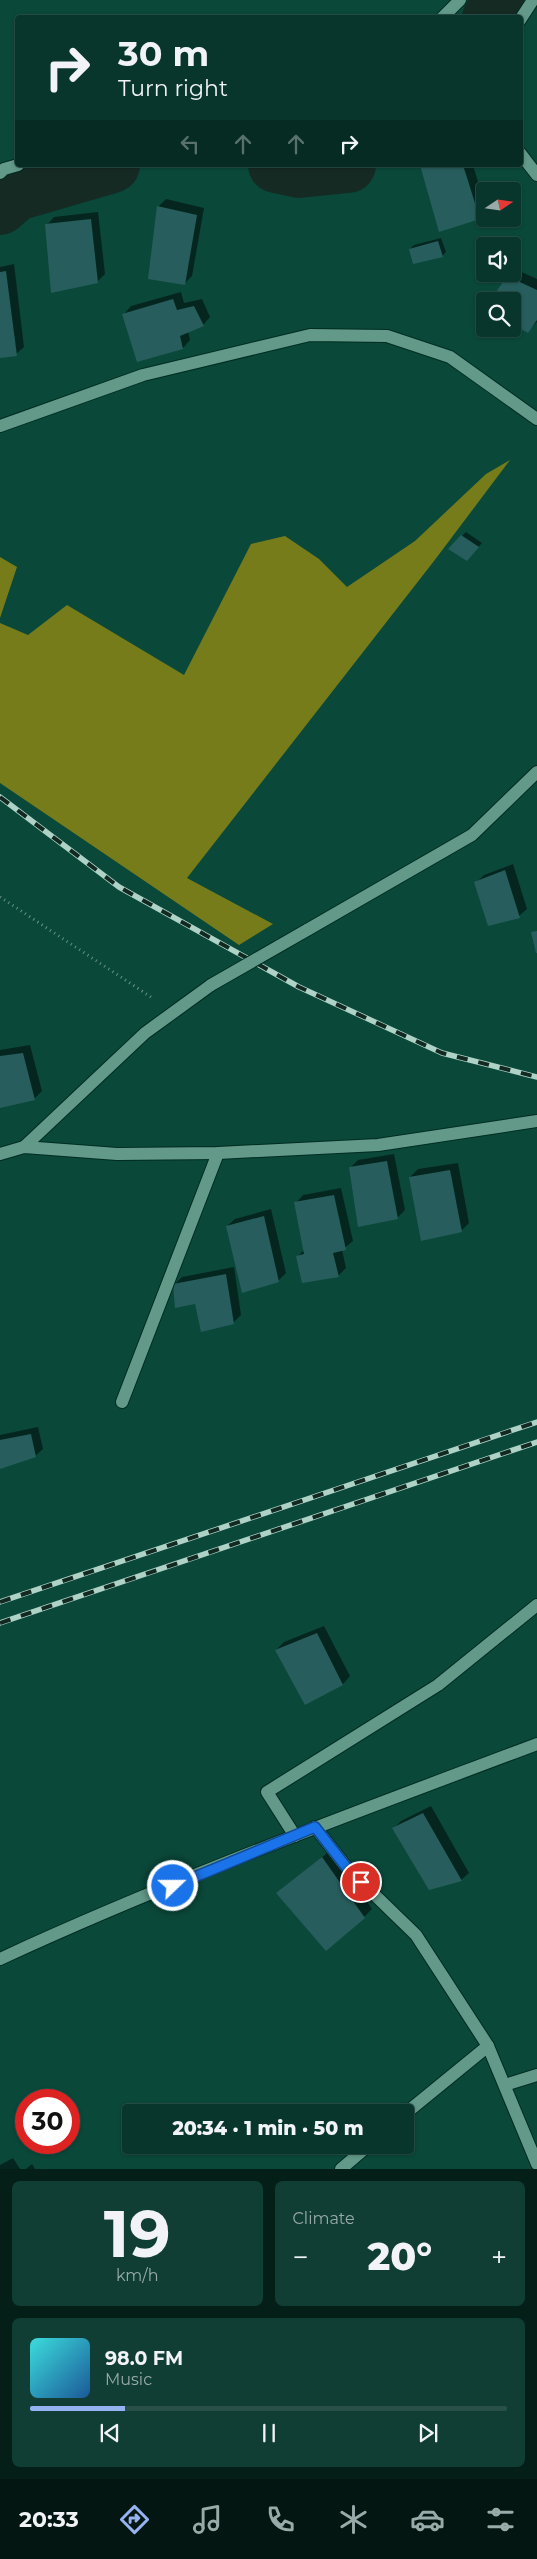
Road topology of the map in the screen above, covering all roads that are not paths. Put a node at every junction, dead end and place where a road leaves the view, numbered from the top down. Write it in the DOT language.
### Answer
graph roads {
  1 [pos="460,0"];
  2 [pos="533,0"];
  3 [pos="445,15"];
  4 [pos="523,15"];
  5 [pos="523,157"];
  6 [pos="15,166"];
  7 [pos="0,173"];
  8 [pos="537,175"];
  9 [pos="537,419"];
  10 [pos="0,426"];
  11 [pos="537,772"];
  12 [pos="537,1121"];
  13 [pos="24,1147"];
  14 [pos="218,1152"];
  15 [pos="0,1154"];
  16 [pos="122,1402"];
  17 [pos="537,1605"];
  18 [pos="537,1744"];
  19 [pos="315,1827"];
  20 [pos="295,1836"];
  21 [pos="0,1959"];
  22 [pos="488,2046"];
  23 [pos="537,2075"];
  24 [pos="505,2085"];
  25 [pos="414,2106"];
  26 [pos="358,2154"];
  27 [pos="537,2164"];
  28 [pos="341,2169"];
  1 -- 3 [label="street"];
  2 -- 4 [label="street"];
  5 -- 8 [label="street"];
  6 -- 7 [label="street"];
  9 -- 10 [label="street"];
  11 -- 13 [label="street, bridge"];
  12 -- 14 [label="street"];
  13 -- 14 [label="street"];
  13 -- 15 [label="street"];
  14 -- 16 [label="street"];
  17 -- 20 [label="street"];
  18 -- 19 [label="street"];
  19 -- 20 [label="street"];
  19 -- 22 [label="street"];
  20 -- 21 [label="street"];
  22 -- 24 [label="street"];
  22 -- 25 [label="street"];
  23 -- 24 [label="street"];
  24 -- 27 [label="street"];
  26 -- 28 [label="street"];
}
